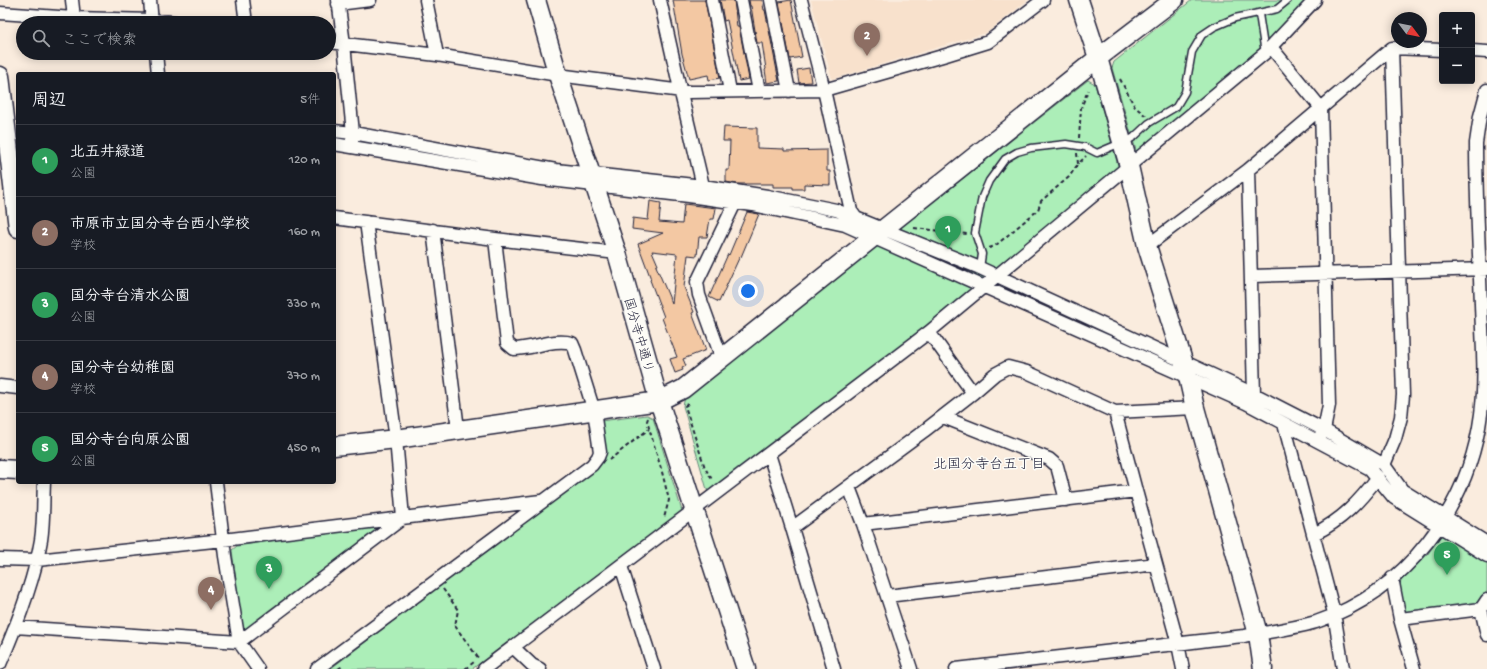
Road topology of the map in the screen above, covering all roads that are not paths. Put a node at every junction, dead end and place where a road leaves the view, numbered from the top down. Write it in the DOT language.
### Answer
graph roads {
  1 [pos="72,0"];
  2 [pos="150,0"];
  3 [pos="244,0"];
  4 [pos="370,0"];
  5 [pos="426,0"];
  6 [pos="536,0"];
  7 [pos="660,0"];
  8 [pos="712,0"];
  9 [pos="741,0"];
  10 [pos="772,0"];
  11 [pos="801,0"];
  12 [pos="1043,0"];
  13 [pos="1080,0"];
  14 [pos="1174,0"];
  15 [pos="1288,0"];
  16 [pos="1316,0"];
  17 [pos="338,2"];
  18 [pos="0,13"];
  19 [pos="1259,14"];
  20 [pos="44,16"];
  21 [pos="74,16"];
  22 [pos="151,16"];
  23 [pos="245,16"];
  24 [pos="336,43"];
  25 [pos="344,44"];
  26 [pos="1392,48"];
  27 [pos="1268,50"];
  28 [pos="1439,50"];
  29 [pos="1475,51"];
  30 [pos="1487,52"];
  31 [pos="437,55"];
  32 [pos="1098,58"];
  33 [pos="157,60"];
  34 [pos="158,72"];
  35 [pos="558,75"];
  36 [pos="0,76"];
  37 [pos="680,89"];
  38 [pos="824,90"];
  39 [pos="1487,90"];
  40 [pos="730,91"];
  41 [pos="759,91"];
  42 [pos="789,91"];
  43 [pos="1321,108"];
  44 [pos="336,131"];
  45 [pos="353,133"];
  46 [pos="1130,140"];
  47 [pos="336,144"];
  48 [pos="1116,145"];
  49 [pos="9,146"];
  50 [pos="351,146"];
  51 [pos="1129,166"];
  52 [pos="1248,170"];
  53 [pos="593,180"];
  54 [pos="703,186"];
  55 [pos="735,203"];
  56 [pos="16,210"];
  57 [pos="336,218"];
  58 [pos="856,218"];
  59 [pos="366,222"];
  60 [pos="433,230"];
  61 [pos="879,233"];
  62 [pos="495,239"];
  63 [pos="1147,246"];
  64 [pos="617,253"];
  65 [pos="980,268"];
  66 [pos="1483,269"];
  67 [pos="1399,271"];
  68 [pos="1325,273"];
  69 [pos="997,276"];
  70 [pos="1252,276"];
  71 [pos="985,287"];
  72 [pos="929,332"];
  73 [pos="722,359"];
  74 [pos="1182,360"];
  75 [pos="1188,377"];
  76 [pos="0,386"];
  77 [pos="16,388"];
  78 [pos="973,393"];
  79 [pos="1254,394"];
  80 [pos="654,408"];
  81 [pos="1195,408"];
  82 [pos="594,411"];
  83 [pos="1115,412"];
  84 [pos="942,417"];
  85 [pos="1284,424"];
  86 [pos="458,429"];
  87 [pos="1324,430"];
  88 [pos="396,439"];
  89 [pos="1318,441"];
  90 [pos="336,442"];
  91 [pos="769,454"];
  92 [pos="1384,465"];
  93 [pos="0,469"];
  94 [pos="16,470"];
  95 [pos="1378,477"];
  96 [pos="44,484"];
  97 [pos="216,484"];
  98 [pos="849,487"];
  99 [pos="1136,491"];
  100 [pos="1066,500"];
  101 [pos="542,501"];
  102 [pos="695,508"];
  103 [pos="1446,517"];
  104 [pos="403,518"];
  105 [pos="863,524"];
  106 [pos="1439,527"];
  107 [pos="792,528"];
  108 [pos="1314,534"];
  109 [pos="223,540"];
  110 [pos="1487,542"];
  111 [pos="1487,556"];
  112 [pos="0,559"];
  113 [pos="37,560"];
  114 [pos="1156,564"];
  115 [pos="621,566"];
  116 [pos="1392,578"];
  117 [pos="887,596"];
  118 [pos="1484,604"];
  119 [pos="1334,614"];
  120 [pos="1400,619"];
  121 [pos="15,627"];
  122 [pos="1258,634"];
  123 [pos="1487,635"];
  124 [pos="239,642"];
  125 [pos="1178,644"];
  126 [pos="514,647"];
  127 [pos="1,660"];
  128 [pos="481,664"];
  129 [pos="258,669"];
  130 [pos="317,669"];
  131 [pos="540,669"];
  132 [pos="654,669"];
  133 [pos="746,669"];
  134 [pos="834,669"];
  135 [pos="911,669"];
  136 [pos="956,669"];
  137 [pos="1183,669"];
  138 [pos="1264,669"];
  139 [pos="1343,669"];
  140 [pos="1414,669"];
  1 -- 21 [label="street"];
  2 -- 22 [label="street"];
  3 -- 23 [label="street"];
  4 -- 17 [label="street"];
  5 -- 31 [label="street"];
  6 -- 35 [label="street, 国分寺中通り"];
  7 -- 37 [label="street"];
  8 -- 40 [label="street"];
  9 -- 41 [label="street"];
  10 -- 42 [label="street"];
  11 -- 38 [label="street"];
  12 -- 38 [label="street"];
  13 -- 32 [label="street"];
  14 -- 32 [label="street"];
  15 -- 19 [label="lane"];
  16 -- 27 [label="street"];
  17 -- 25 [label="street"];
  18 -- 20 [label="street"];
  19 -- 27 [label="lane"];
  19 -- 46 [label="lane"];
  24 -- 25 [label="street"];
  25 -- 31 [label="street"];
  25 -- 45 [label="street"];
  26 -- 28 [label="street"];
  26 -- 43 [label="street"];
  26 -- 67 [label="street"];
  27 -- 43 [label="street"];
  27 -- 51 [label="street"];
  29 -- 30 [label="street"];
  31 -- 35 [label="street"];
  32 -- 51 [label="street"];
  32 -- 61 [label="street"];
  33 -- 34 [label="street"];
  35 -- 37 [label="street"];
  35 -- 53 [label="street, 国分寺中通り"];
  36 -- 49 [label="street"];
  37 -- 40 [label="street"];
  37 -- 54 [label="street"];
  38 -- 42 [label="street"];
  38 -- 58 [label="street"];
  39 -- 66 [label="street"];
  40 -- 41 [label="street"];
  41 -- 42 [label="street"];
  43 -- 52 [label="street"];
  43 -- 68 [label="street"];
  44 -- 45 [label="street"];
  45 -- 50 [label="street"];
  45 -- 53 [label="street"];
  47 -- 50 [label="street"];
  48 -- 65 [label="lane"];
  49 -- 56 [label="street"];
  50 -- 53 [label="street"];
  51 -- 63 [label="street"];
  51 -- 69 [label="street"];
  52 -- 63 [label="street"];
  52 -- 70 [label="street"];
  53 -- 54 [label="street"];
  53 -- 55 [label="street"];
  53 -- 64 [label="street, 国分寺中通り"];
  54 -- 58 [label="street"];
  55 -- 61 [label="street"];
  55 -- 73 [label="street"];
  57 -- 59 [label="street"];
  58 -- 61 [label="street"];
  59 -- 60 [label="street"];
  59 -- 88 [label="street"];
  60 -- 62 [label="street"];
  60 -- 86 [label="street"];
  61 -- 65 [label="street"];
  61 -- 71 [label="street"];
  61 -- 73 [label="street"];
  62 -- 64 [label="street"];
  62 -- 82 [label="street"];
  63 -- 74 [label="street"];
  64 -- 80 [label="street, 国分寺中通り"];
  65 -- 69 [label="street"];
  66 -- 67 [label="street"];
  66 -- 103 [label="street"];
  67 -- 68 [label="street"];
  67 -- 92 [label="street"];
  68 -- 70 [label="street"];
  68 -- 87 [label="street"];
  69 -- 71 [label="street"];
  69 -- 74 [label="street"];
  70 -- 79 [label="street"];
  71 -- 72 [label="street"];
  71 -- 75 [label="street"];
  72 -- 78 [label="street"];
  72 -- 91 [label="street"];
  73 -- 80 [label="street"];
  74 -- 75 [label="street"];
  74 -- 79 [label="street"];
  75 -- 81 [label="street"];
  75 -- 85 [label="street"];
  76 -- 77 [label="street"];
  78 -- 83 [label="street"];
  78 -- 84 [label="street"];
  79 -- 87 [label="street"];
  80 -- 82 [label="street"];
  80 -- 102 [label="street, 国分寺中通り"];
  81 -- 83 [label="street"];
  81 -- 122 [label="street"];
  82 -- 86 [label="street"];
  82 -- 101 [label="street"];
  83 -- 99 [label="street"];
  84 -- 98 [label="street"];
  84 -- 100 [label="street"];
  85 -- 89 [label="street"];
  85 -- 108 [label="street"];
  86 -- 88 [label="street"];
  87 -- 89 [label="street"];
  87 -- 92 [label="street"];
  88 -- 90 [label="street"];
  88 -- 104 [label="street"];
  89 -- 95 [label="street"];
  91 -- 102 [label="street"];
  91 -- 107 [label="street"];
  92 -- 103 [label="street"];
  93 -- 94 [label="street"];
  95 -- 106 [label="street"];
  95 -- 108 [label="street"];
  96 -- 113 [label="street"];
  97 -- 109 [label="street"];
  98 -- 105 [label="street"];
  98 -- 107 [label="street"];
  99 -- 100 [label="street"];
  99 -- 114 [label="street"];
  100 -- 105 [label="street"];
  101 -- 104 [label="street"];
  101 -- 130 [label="street"];
  102 -- 115 [label="street"];
  102 -- 133 [label="street, 国分寺中通り"];
  103 -- 106 [label="street"];
  103 -- 110 [label="street"];
  104 -- 109 [label="street"];
  104 -- 124 [label="street"];
  105 -- 117 [label="street"];
  106 -- 111 [label="street"];
  106 -- 116 [label="street"];
  107 -- 134 [label="street"];
  108 -- 119 [label="street"];
  109 -- 113 [label="street"];
  109 -- 124 [label="street"];
  112 -- 113 [label="street"];
  113 -- 121 [label="street"];
  114 -- 117 [label="street"];
  114 -- 125 [label="street"];
  115 -- 126 [label="street"];
  115 -- 132 [label="street"];
  116 -- 119 [label="street"];
  116 -- 120 [label="street"];
  117 -- 135 [label="street"];
  118 -- 120 [label="street"];
  118 -- 123 [label="street"];
  119 -- 122 [label="street"];
  119 -- 139 [label="street"];
  120 -- 140 [label="street"];
  121 -- 124 [label="street"];
  121 -- 127 [label="street"];
  122 -- 125 [label="street"];
  122 -- 138 [label="street"];
  124 -- 129 [label="street"];
  125 -- 136 [label="street"];
  125 -- 137 [label="street"];
  126 -- 128 [label="street"];
  126 -- 131 [label="street"];
}
